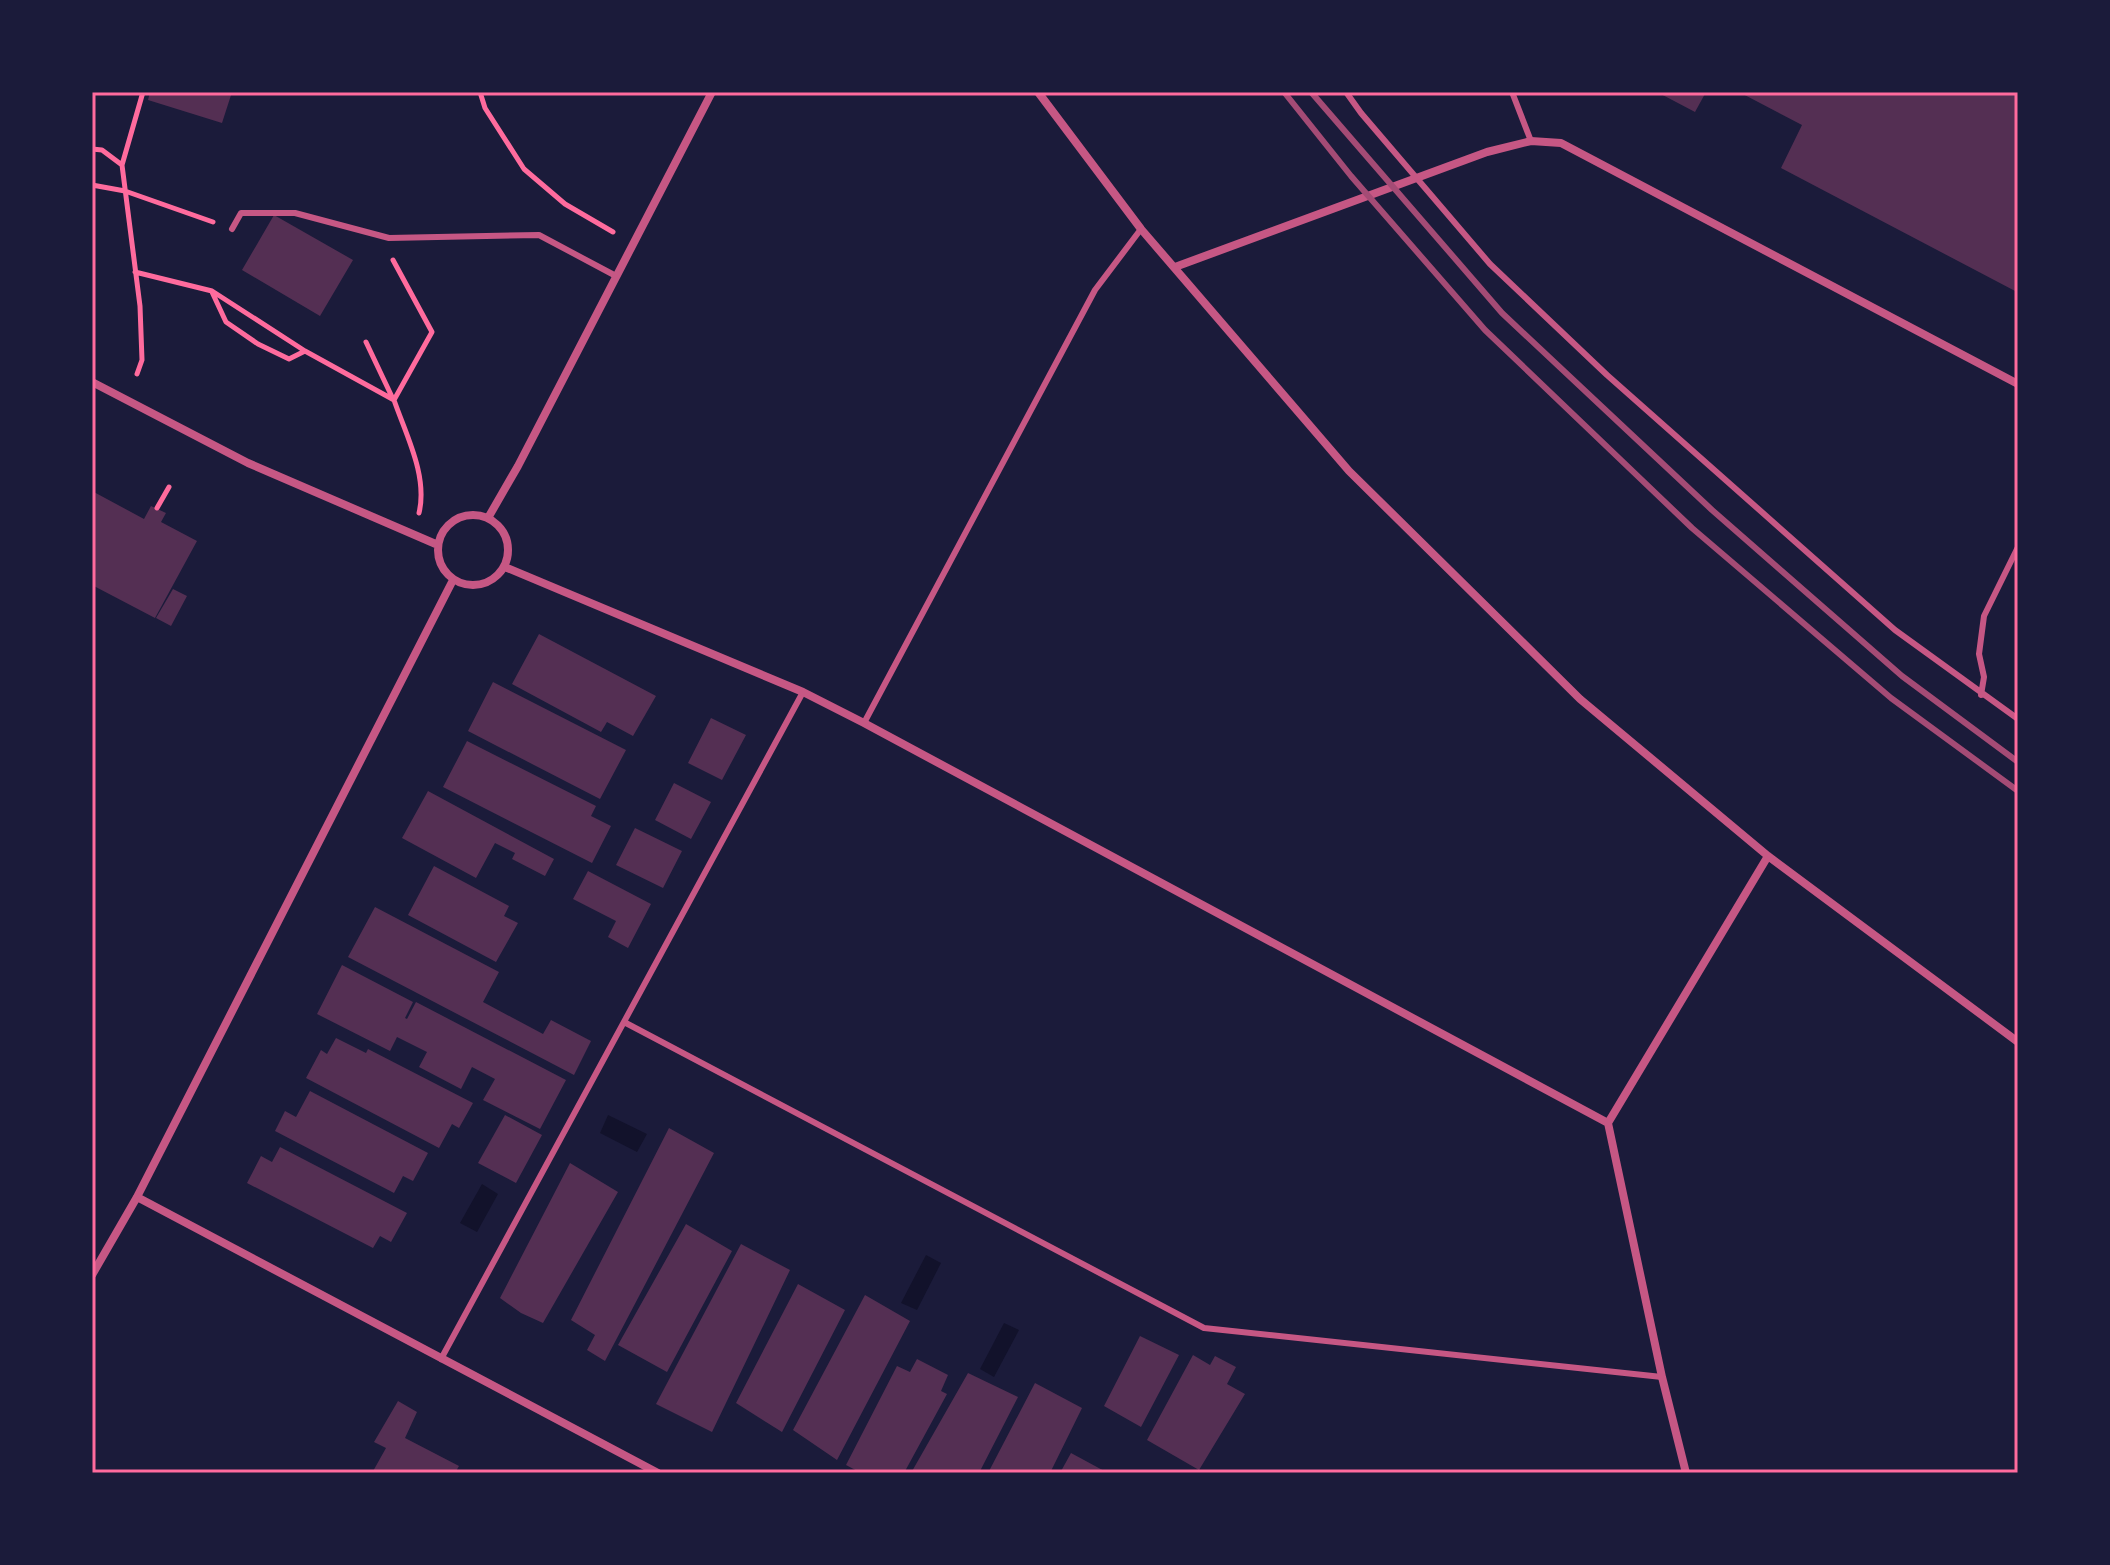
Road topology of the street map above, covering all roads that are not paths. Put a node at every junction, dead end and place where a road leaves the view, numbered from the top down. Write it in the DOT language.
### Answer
graph roads {
  1 [pos="712,92"];
  2 [pos="1038,92"];
  3 [pos="1346,92"];
  4 [pos="1512,92"];
  5 [pos="1531,141"];
  6 [pos="232,229"];
  7 [pos="1141,229"];
  8 [pos="1175,267"];
  9 [pos="616,276"];
  10 [pos="92,382"];
  11 [pos="2018,384"];
  12 [pos="488,518"];
  13 [pos="438,545"];
  14 [pos="2018,547"];
  15 [pos="505,567"];
  16 [pos="453,580"];
  17 [pos="803,692"];
  18 [pos="1981,695"];
  19 [pos="2018,719"];
  20 [pos="864,723"];
  21 [pos="1768,856"];
  22 [pos="624,1022"];
  23 [pos="2018,1042"];
  24 [pos="1608,1123"];
  25 [pos="137,1197"];
  26 [pos="92,1275"];
  27 [pos="441,1359"];
  28 [pos="1662,1377"];
  29 [pos="658,1473"];
  30 [pos="1686,1473"];
  1 -- 9 [label="street"];
  2 -- 7 [label="street"];
  3 -- 18 [label="lane"];
  4 -- 5 [label="lane"];
  5 -- 8 [label="street"];
  5 -- 11 [label="street"];
  6 -- 9 [label="lane"];
  7 -- 8 [label="street"];
  7 -- 20 [label="lane"];
  8 -- 21 [label="street"];
  9 -- 12 [label="street"];
  10 -- 13 [label="street"];
  12 -- 13 [label="street"];
  12 -- 15 [label="street"];
  13 -- 16 [label="street"];
  14 -- 18 [label="lane"];
  15 -- 16 [label="street"];
  15 -- 17 [label="street"];
  16 -- 25 [label="street"];
  17 -- 20 [label="street"];
  17 -- 22 [label="lane"];
  18 -- 19 [label="lane"];
  20 -- 24 [label="street"];
  21 -- 23 [label="street"];
  21 -- 24 [label="street"];
  22 -- 27 [label="lane"];
  22 -- 28 [label="lane"];
  24 -- 28 [label="street"];
  25 -- 26 [label="street"];
  25 -- 27 [label="street"];
  27 -- 29 [label="street"];
  28 -- 30 [label="street"];
}
